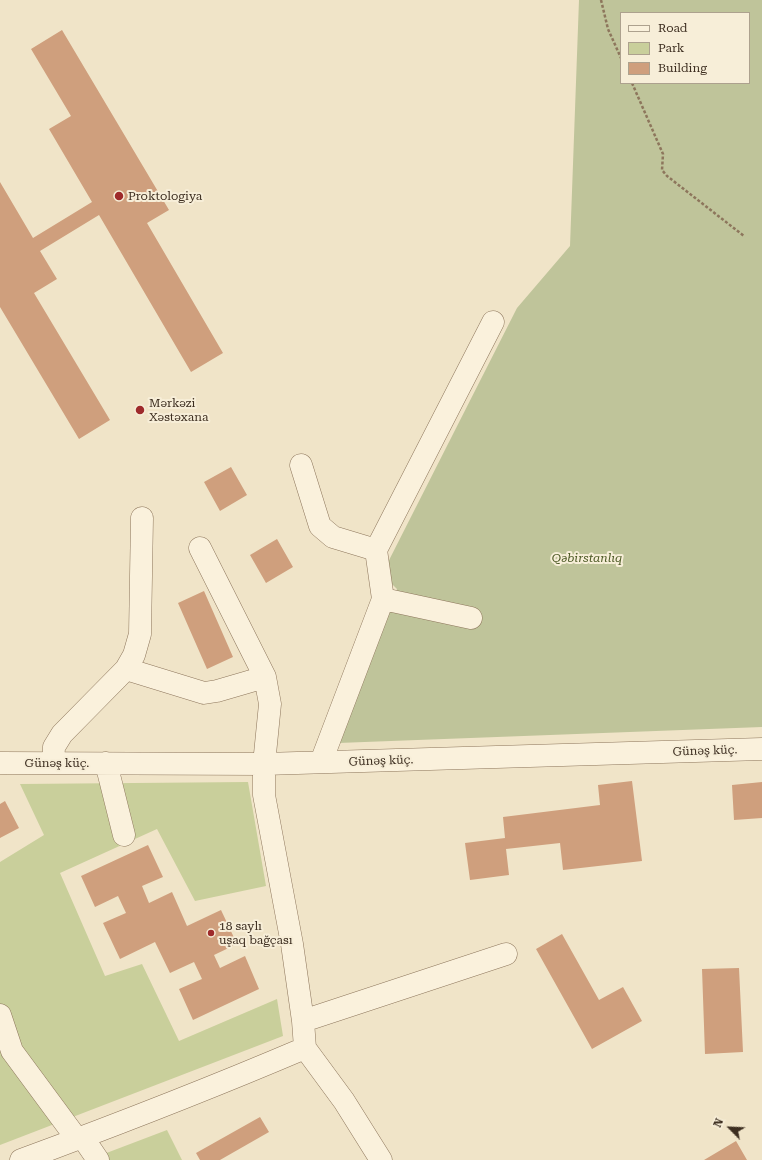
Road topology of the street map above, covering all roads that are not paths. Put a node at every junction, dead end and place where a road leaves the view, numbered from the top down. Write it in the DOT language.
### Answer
graph roads {
  1 [pos="493,322"];
  2 [pos="300,465"];
  3 [pos="142,518"];
  4 [pos="200,548"];
  5 [pos="376,550"];
  6 [pos="383,599"];
  7 [pos="471,618"];
  8 [pos="126,669"];
  9 [pos="265,677"];
  10 [pos="762,749"];
  11 [pos="321,762"];
  12 [pos="0,763"];
  13 [pos="53,763"];
  14 [pos="106,763"];
  15 [pos="264,764"];
  16 [pos="124,835"];
  17 [pos="506,954"];
  18 [pos="0,1015"];
  19 [pos="303,1021"];
  20 [pos="305,1048"];
  21 [pos="80,1138"];
  22 [pos="21,1160"];
  23 [pos="98,1160"];
  24 [pos="381,1160"];
  1 -- 5 [label="street"];
  2 -- 5 [label="street"];
  3 -- 8 [label="street"];
  4 -- 9 [label="street"];
  5 -- 6 [label="street"];
  6 -- 7 [label="street"];
  6 -- 11 [label="street"];
  8 -- 9 [label="street"];
  8 -- 13 [label="street"];
  9 -- 15 [label="street"];
  10 -- 11 [label="street, Günəş küç."];
  11 -- 15 [label="street, Günəş küç."];
  12 -- 13 [label="street, Günəş küç."];
  13 -- 14 [label="street, Günəş küç."];
  14 -- 15 [label="street, Günəş küç."];
  14 -- 16 [label="street"];
  15 -- 19 [label="street"];
  17 -- 19 [label="street"];
  18 -- 21 [label="street"];
  19 -- 20 [label="street"];
  20 -- 21 [label="street"];
  20 -- 24 [label="street"];
  21 -- 22 [label="street"];
  21 -- 23 [label="street"];
}
